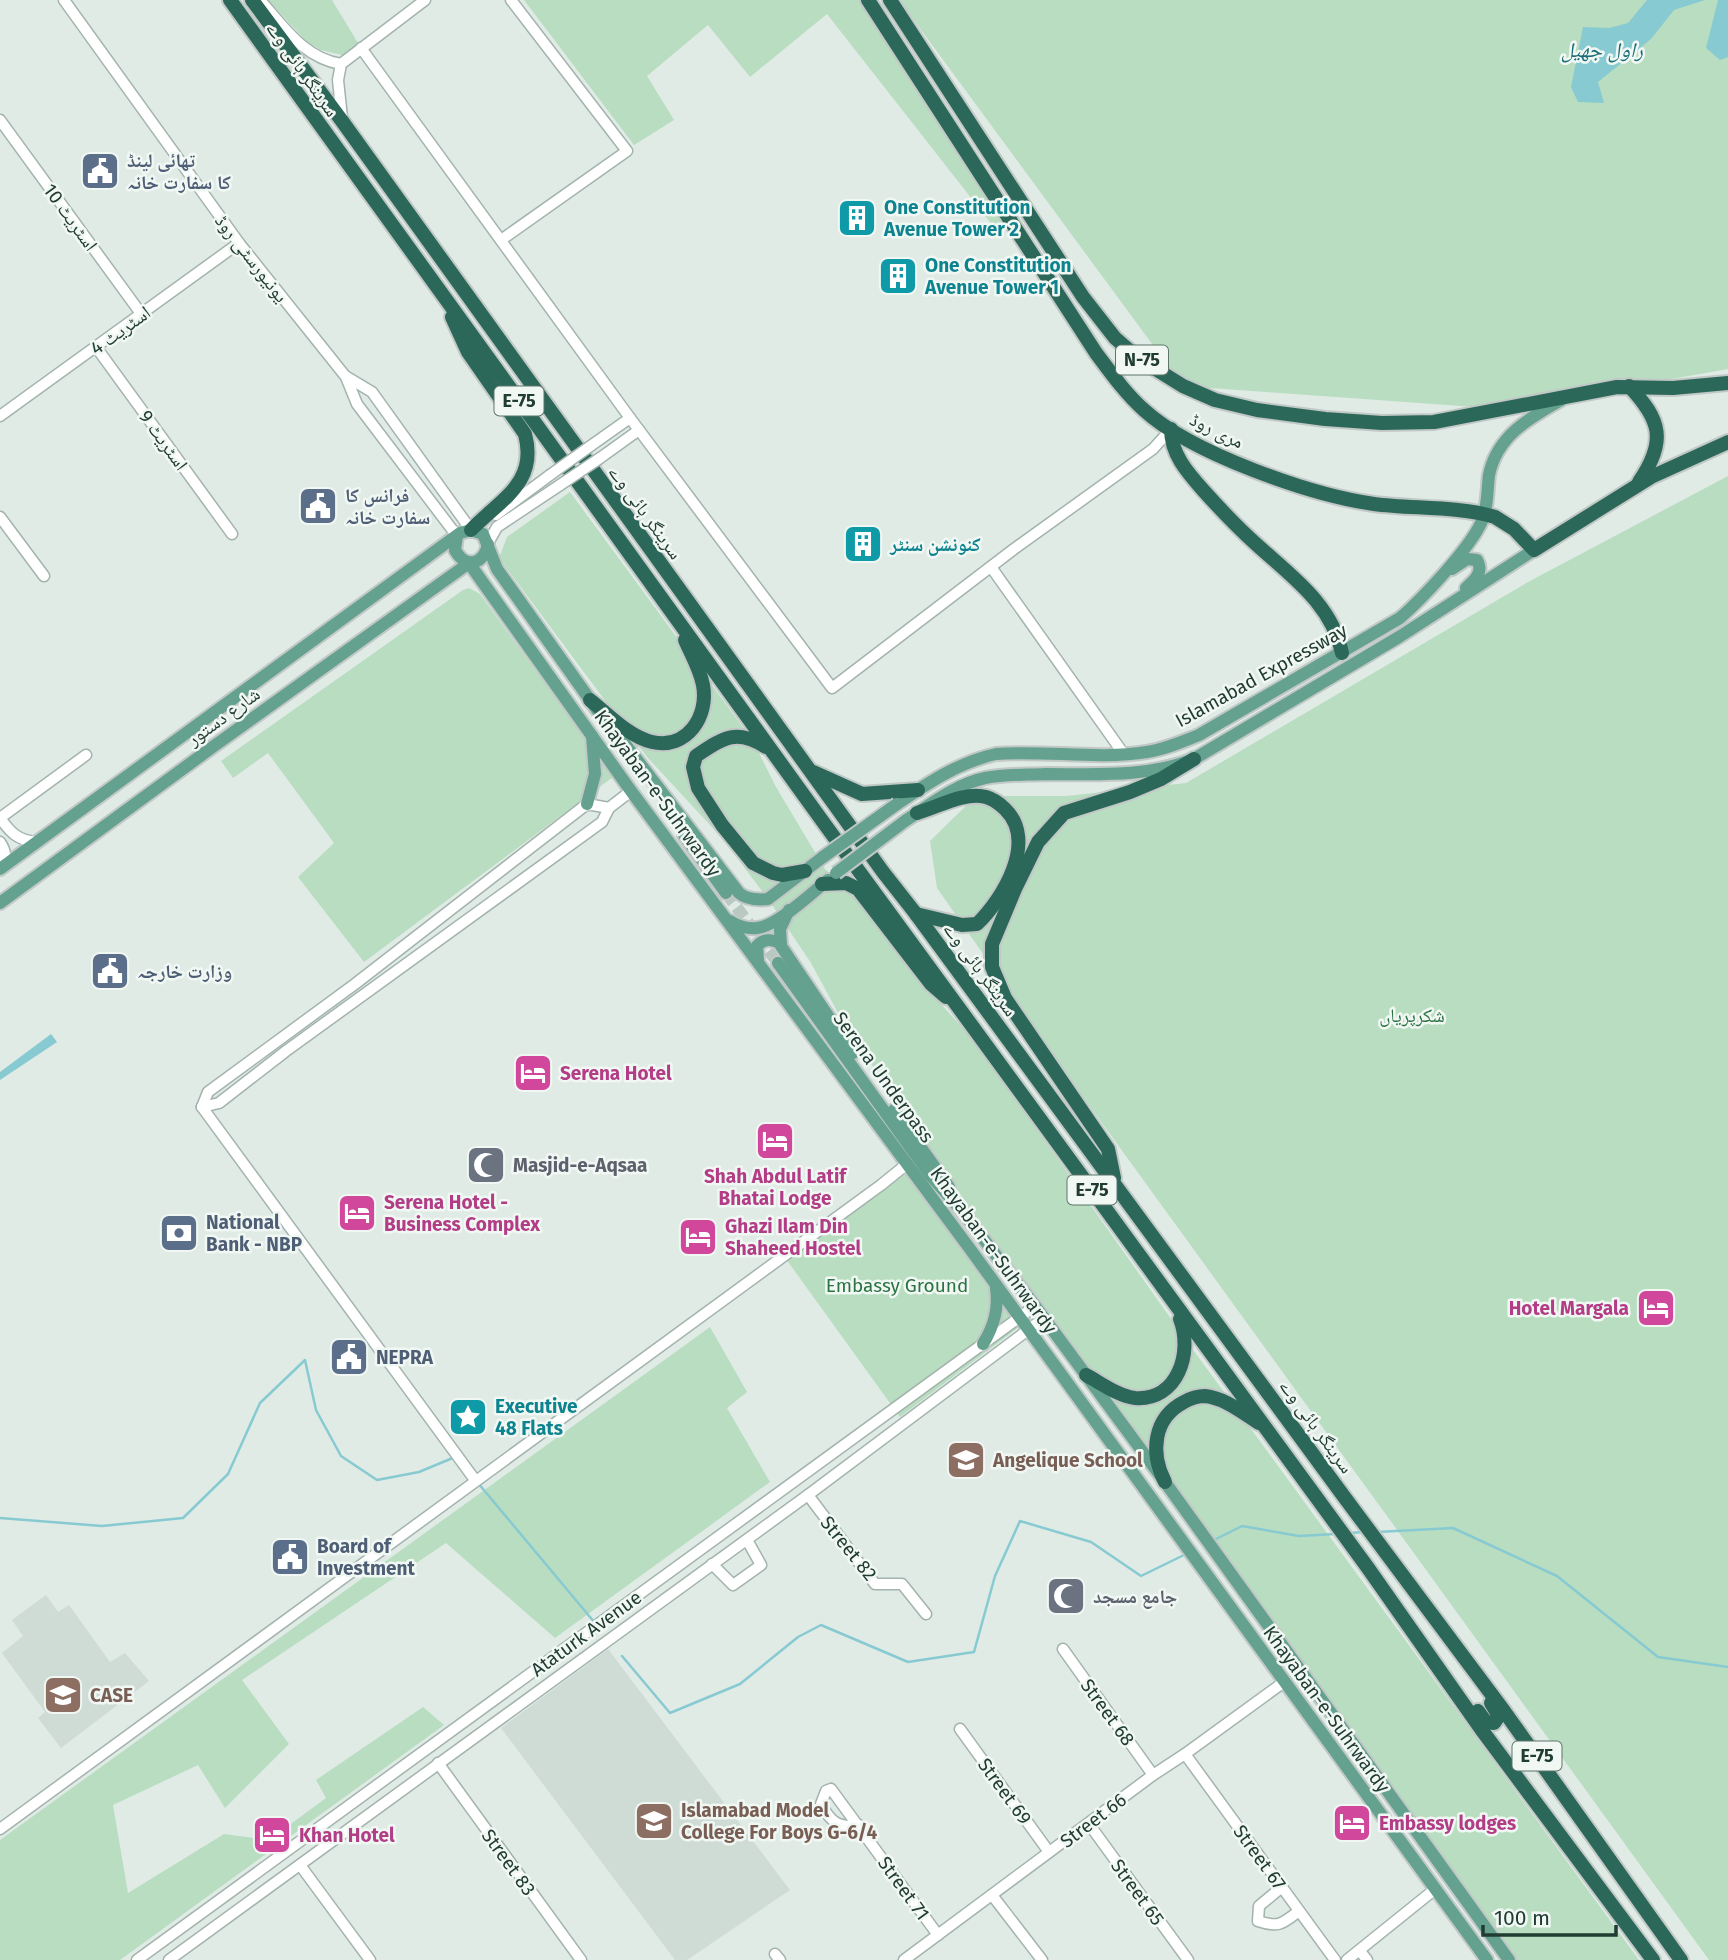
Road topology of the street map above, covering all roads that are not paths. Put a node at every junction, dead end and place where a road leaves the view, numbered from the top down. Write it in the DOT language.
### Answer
graph roads {
  1 [pos="64,0"];
  2 [pos="230,0"];
  3 [pos="252,0"];
  4 [pos="259,0"];
  5 [pos="425,0"];
  6 [pos="511,0"];
  7 [pos="867,0"];
  8 [pos="890,0"];
  9 [pos="361,48"];
  10 [pos="341,64"];
  11 [pos="0,120"];
  12 [pos="342,121"];
  13 [pos="1035,224"];
  14 [pos="1018,235"];
  15 [pos="500,240"];
  16 [pos="239,243"];
  17 [pos="445,299"];
  18 [pos="142,315"];
  19 [pos="96,347"];
  20 [pos="346,377"];
  21 [pos="1728,383"];
  22 [pos="1629,386"];
  23 [pos="1568,396"];
  24 [pos="0,416"];
  25 [pos="630,418"];
  26 [pos="1171,429"];
  27 [pos="639,430"];
  28 [pos="1728,442"];
  29 [pos="1636,486"];
  30 [pos="1484,514"];
  31 [pos="0,517"];
  32 [pos="468,532"];
  33 [pos="232,534"];
  34 [pos="488,543"];
  35 [pos="1534,550"];
  36 [pos="470,563"];
  37 [pos="991,567"];
  38 [pos="44,576"];
  39 [pos="512,591"];
  40 [pos="1425,592"];
  41 [pos="497,602"];
  42 [pos="671,610"];
  43 [pos="1439,612"];
  44 [pos="1342,653"];
  45 [pos="590,700"];
  46 [pos="592,734"];
  47 [pos="771,749"];
  48 [pos="1122,753"];
  49 [pos="86,755"];
  50 [pos="1194,759"];
  51 [pos="809,770"];
  52 [pos="918,790"];
  53 [pos="631,791"];
  54 [pos="587,804"];
  55 [pos="609,808"];
  56 [pos="918,813"];
  57 [pos="0,818"];
  58 [pos="0,842"];
  59 [pos="37,842"];
  60 [pos="0,869"];
  61 [pos="805,871"];
  62 [pos="822,884"];
  63 [pos="727,887"];
  64 [pos="0,903"];
  65 [pos="789,910"];
  66 [pos="916,914"];
  67 [pos="725,916"];
  68 [pos="781,944"];
  69 [pos="758,961"];
  70 [pos="778,963"];
  71 [pos="371,970"];
  72 [pos="380,983"];
  73 [pos="355,984"];
  74 [pos="364,996"];
  75 [pos="961,1009"];
  76 [pos="202,1107"];
  77 [pos="907,1164"];
  78 [pos="1115,1184"];
  79 [pos="962,1210"];
  80 [pos="996,1286"];
  81 [pos="1035,1306"];
  82 [pos="1175,1306"];
  83 [pos="1020,1317"];
  84 [pos="1044,1318"];
  85 [pos="1029,1330"];
  86 [pos="983,1344"];
  87 [pos="1086,1375"];
  88 [pos="1266,1428"];
  89 [pos="475,1480"];
  90 [pos="1165,1482"];
  91 [pos="808,1495"];
  92 [pos="747,1540"];
  93 [pos="712,1564"];
  94 [pos="1399,1570"];
  95 [pos="1236,1583"];
  96 [pos="1217,1589"];
  97 [pos="1389,1598"];
  98 [pos="926,1614"];
  99 [pos="1063,1649"];
  100 [pos="1284,1682"];
  101 [pos="458,1726"];
  102 [pos="960,1729"];
  103 [pos="470,1740"];
  104 [pos="1185,1754"];
  105 [pos="438,1763"];
  106 [pos="1153,1775"];
  107 [pos="1089,1824"];
  108 [pos="859,1825"];
  109 [pos="0,1829"];
  110 [pos="1049,1853"];
  111 [pos="300,1865"];
  112 [pos="1622,1875"];
  113 [pos="1589,1876"];
  114 [pos="1282,1887"];
  115 [pos="1434,1890"];
  116 [pos="992,1895"];
  117 [pos="1299,1911"];
  118 [pos="938,1935"];
  119 [pos="1360,1951"];
  120 [pos="137,1960"];
  121 [pos="169,1960"];
  122 [pos="370,1960"];
  123 [pos="581,1960"];
  124 [pos="904,1960"];
  125 [pos="1042,1960"];
  126 [pos="1188,1960"];
  127 [pos="1335,1960"];
  128 [pos="1347,1960"];
  129 [pos="1367,1960"];
  130 [pos="1487,1960"];
  131 [pos="1509,1960"];
  132 [pos="1653,1960"];
  133 [pos="1681,1960"];
  1 -- 16 [label="street, یونیورسٹی روڈ"];
  2 -- 17 [label="highway, سرینگر ہائی وے / E-75"];
  3 -- 12 [label="highway, سرینگر ہائی وے / E-75"];
  4 -- 10 [label="street"];
  5 -- 9 [label="street"];
  6 -- 15 [label="street"];
  7 -- 14 [label="highway, مری روڈ / N-75"];
  8 -- 13 [label="highway, مری روڈ / N-75"];
  9 -- 10 [label="street"];
  9 -- 15 [label="street"];
  10 -- 12 [label="street"];
  11 -- 18 [label="street, اسٹریٹ 10"];
  12 -- 51 [label="highway, سرینگر ہائی وے / E-75"];
  13 -- 14 [label="highway"];
  13 -- 23 [label="highway, مری روڈ / N-75"];
  14 -- 26 [label="highway, مری روڈ / N-75"];
  15 -- 25 [label="street"];
  16 -- 18 [label="street, اسٹریٹ 4"];
  16 -- 20 [label="street, یونیورسٹی روڈ"];
  17 -- 32 [label="highway"];
  17 -- 42 [label="highway, سرینگر ہائی وے / E-75"];
  18 -- 19 [label="street, اسٹریٹ 4"];
  19 -- 24 [label="street, اسٹریٹ 4"];
  19 -- 33 [label="street, اسٹریٹ 9"];
  20 -- 32 [label="street, یونیورسٹی روڈ"];
  20 -- 32 [label="street, یونیورسٹی روڈ"];
  21 -- 22 [label="highway, مری روڈ"];
  22 -- 23 [label="highway, مری روڈ"];
  22 -- 29 [label="highway"];
  23 -- 30 [label="main road, Islamabad Expressway"];
  25 -- 27 [label="street"];
  25 -- 32 [label="street, شارع دستور, bridge"];
  26 -- 30 [label="highway, مری روڈ"];
  26 -- 37 [label="street"];
  26 -- 44 [label="highway"];
  27 -- 34 [label="street, bridge"];
  27 -- 37 [label="street"];
  28 -- 29 [label="highway"];
  29 -- 35 [label="highway"];
  30 -- 35 [label="highway, مری روڈ"];
  30 -- 40 [label="main road, Islamabad Expressway"];
  31 -- 38 [label="street"];
  32 -- 34 [label="main road"];
  32 -- 36 [label="main road"];
  32 -- 59 [label="main road, شارع دستور"];
  34 -- 36 [label="main road"];
  34 -- 39 [label="main road, Khayaban-e-Suhrwardy"];
  35 -- 43 [label="main road, Islamabad Expressway"];
  36 -- 41 [label="main road, Khayaban-e-Suhrwardy"];
  36 -- 64 [label="main road, شارع دستور"];
  37 -- 48 [label="street"];
  39 -- 41 [label="main road"];
  39 -- 45 [label="main road, Khayaban-e-Suhrwardy"];
  40 -- 43 [label="main road"];
  40 -- 44 [label="main road, Islamabad Expressway"];
  41 -- 46 [label="main road, Khayaban-e-Suhrwardy"];
  42 -- 45 [label="highway"];
  42 -- 47 [label="highway, سرینگر ہائی وے / E-75"];
  43 -- 50 [label="main road, Islamabad Expressway"];
  44 -- 48 [label="main road, Islamabad Expressway"];
  45 -- 63 [label="main road, Khayaban-e-Suhrwardy"];
  46 -- 53 [label="main road, Khayaban-e-Suhrwardy"];
  46 -- 54 [label="main road"];
  47 -- 61 [label="highway"];
  47 -- 75 [label="highway, سرینگر ہائی وے / E-75"];
  48 -- 52 [label="main road, Islamabad Expressway"];
  49 -- 57 [label="street"];
  50 -- 56 [label="main road, Islamabad Expressway"];
  50 -- 78 [label="highway"];
  51 -- 52 [label="highway"];
  51 -- 66 [label="highway, سرینگر ہائی وے / E-75"];
  52 -- 61 [label="main road, Islamabad Expressway, bridge"];
  53 -- 55 [label="street"];
  53 -- 67 [label="main road, Khayaban-e-Suhrwardy"];
  54 -- 55 [label="street"];
  54 -- 71 [label="street"];
  55 -- 72 [label="street"];
  56 -- 62 [label="main road, Islamabad Expressway, bridge"];
  56 -- 66 [label="highway"];
  57 -- 59 [label="street"];
  58 -- 60 [label="street"];
  59 -- 60 [label="main road, شارع دستور"];
  61 -- 63 [label="main road, Islamabad Expressway"];
  62 -- 65 [label="main road, Islamabad Expressway"];
  62 -- 75 [label="highway"];
  65 -- 67 [label="main road, Islamabad Expressway"];
  65 -- 68 [label="main road"];
  66 -- 78 [label="highway, سرینگر ہائی وے / E-75"];
  67 -- 69 [label="main road, Khayaban-e-Suhrwardy"];
  68 -- 69 [label="main road"];
  68 -- 79 [label="main road"];
  69 -- 77 [label="main road, Khayaban-e-Suhrwardy"];
  70 -- 79 [label="main road, Serena Underpass"];
  71 -- 72 [label="street"];
  71 -- 73 [label="street"];
  72 -- 74 [label="street"];
  73 -- 74 [label="street"];
  73 -- 76 [label="street"];
  74 -- 76 [label="street"];
  75 -- 82 [label="highway, سرینگر ہائی وے / E-75"];
  76 -- 89 [label="street"];
  77 -- 80 [label="main road, Khayaban-e-Suhrwardy"];
  77 -- 89 [label="street"];
  78 -- 94 [label="highway, سرینگر ہائی وے / E-75"];
  79 -- 81 [label="main road, Khayaban-e-Suhrwardy"];
  80 -- 83 [label="main road, Khayaban-e-Suhrwardy"];
  80 -- 86 [label="main road"];
  81 -- 83 [label="street, Ataturk Avenue"];
  81 -- 84 [label="main road, Khayaban-e-Suhrwardy"];
  82 -- 87 [label="highway"];
  82 -- 88 [label="highway, سرینگر ہائی وے / E-75"];
  83 -- 85 [label="main road, Khayaban-e-Suhrwardy"];
  83 -- 86 [label="street, Ataturk Avenue"];
  84 -- 85 [label="street, Ataturk Avenue"];
  84 -- 87 [label="main road, Khayaban-e-Suhrwardy"];
  85 -- 91 [label="street, Ataturk Avenue"];
  85 -- 96 [label="main road, Khayaban-e-Suhrwardy"];
  86 -- 101 [label="street, Ataturk Avenue"];
  87 -- 90 [label="main road, Khayaban-e-Suhrwardy"];
  88 -- 90 [label="highway"];
  88 -- 97 [label="highway, سرینگر ہائی وے / E-75"];
  89 -- 109 [label="street"];
  90 -- 95 [label="main road, Khayaban-e-Suhrwardy"];
  91 -- 92 [label="street, Ataturk Avenue"];
  91 -- 98 [label="street, Street 82"];
  92 -- 93 [label="street, Ataturk Avenue"];
  92 -- 93 [label="street"];
  93 -- 103 [label="street, Ataturk Avenue"];
  94 -- 97 [label="highway"];
  94 -- 112 [label="highway, سرینگر ہائی وے / E-75"];
  95 -- 96 [label="main road"];
  95 -- 131 [label="main road, Khayaban-e-Suhrwardy"];
  96 -- 100 [label="main road, Khayaban-e-Suhrwardy"];
  97 -- 113 [label="highway, سرینگر ہائی وے / E-75"];
  99 -- 106 [label="street, Street 68"];
  100 -- 104 [label="street, Street 66"];
  100 -- 115 [label="main road, Khayaban-e-Suhrwardy"];
  101 -- 103 [label="street"];
  101 -- 120 [label="street, Ataturk Avenue"];
  102 -- 110 [label="street, Street 69"];
  103 -- 105 [label="street, Ataturk Avenue"];
  104 -- 106 [label="street, Street 66"];
  104 -- 114 [label="street, Street 67"];
  105 -- 111 [label="street, Ataturk Avenue"];
  105 -- 123 [label="street, Street 83"];
  106 -- 107 [label="street, Street 66"];
  107 -- 110 [label="street, Street 66"];
  107 -- 126 [label="street, Street 65"];
  108 -- 108 [label="street, Street 71"];
  108 -- 118 [label="street, Street 71"];
  110 -- 116 [label="street, Street 66"];
  111 -- 121 [label="street, Ataturk Avenue"];
  111 -- 122 [label="street"];
  112 -- 113 [label="highway"];
  112 -- 133 [label="highway, سرینگر ہائی وے / E-75"];
  113 -- 132 [label="highway, سرینگر ہائی وے / E-75"];
  114 -- 117 [label="street, Street 67"];
  114 -- 117 [label="street"];
  115 -- 119 [label="street"];
  115 -- 130 [label="main road, Khayaban-e-Suhrwardy"];
  116 -- 118 [label="street, Street 66"];
  116 -- 125 [label="street"];
  117 -- 127 [label="street, Street 67"];
  118 -- 124 [label="street, Street 66"];
  119 -- 128 [label="street"];
  119 -- 129 [label="street"];
}
